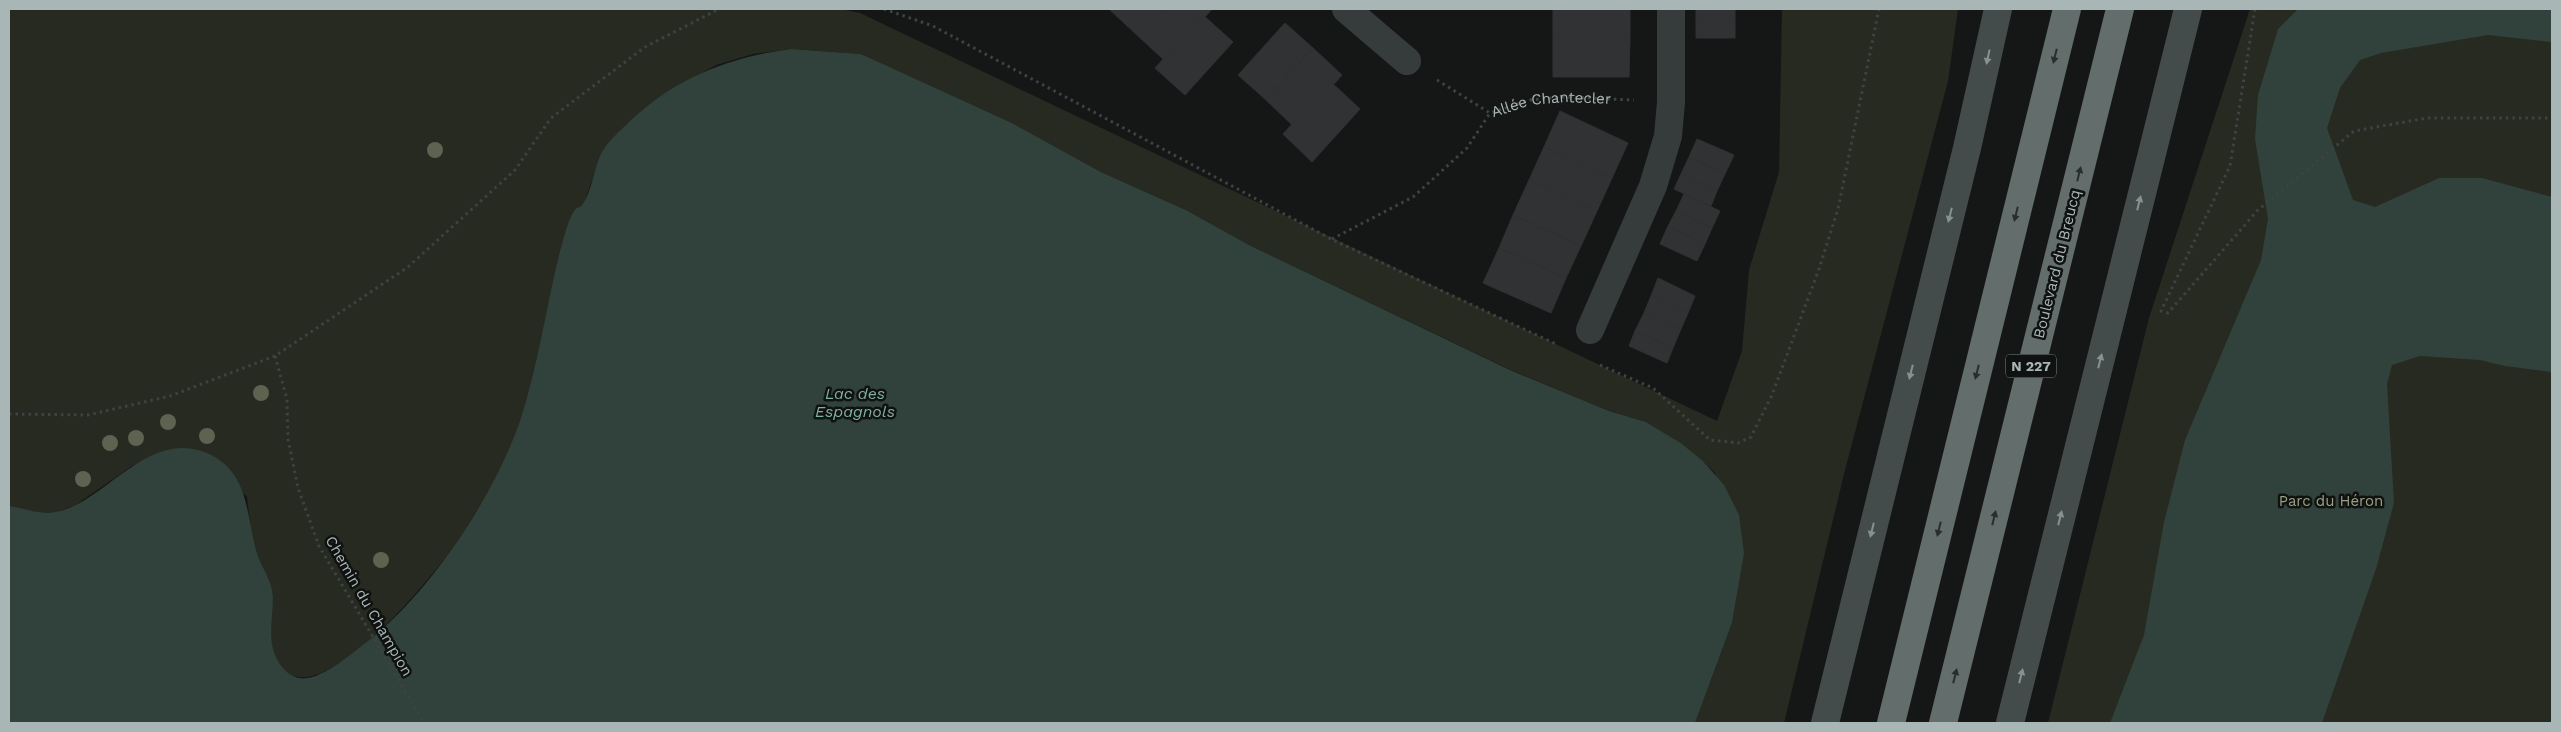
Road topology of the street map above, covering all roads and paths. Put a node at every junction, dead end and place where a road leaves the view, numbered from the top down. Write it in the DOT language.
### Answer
graph roads {
  1 [pos="719,9"];
  2 [pos="884,9"];
  3 [pos="1346,9"];
  4 [pos="1671,9"];
  5 [pos="1879,9"];
  6 [pos="1998,9"];
  7 [pos="2067,9"];
  8 [pos="2120,9"];
  9 [pos="2188,9"];
  10 [pos="2255,9"];
  11 [pos="1407,61"];
  12 [pos="1671,102"];
  13 [pos="1490,113"];
  14 [pos="2552,118"];
  15 [pos="1331,240"];
  16 [pos="1590,330"];
  17 [pos="1561,347"];
  18 [pos="275,356"];
  19 [pos="1595,362"];
  20 [pos="9,414"];
  21 [pos="424,723"];
  22 [pos="1825,723"];
  23 [pos="1891,723"];
  24 [pos="1943,723"];
  25 [pos="2010,723"];
  1 -- 18 [label="path"];
  2 -- 15 [label="path"];
  3 -- 11 [label="street"];
  4 -- 12 [label="street"];
  5 -- 19 [label="path"];
  6 -- 22 [label="main road, one-way"];
  7 -- 23 [label="highway, one-way"];
  24 -- 8 [label="highway, Boulevard du Breucq / N 227, one-way"];
  25 -- 9 [label="main road, one-way"];
  10 -- 14 [label="path"];
  11 -- 13 [label="path, Allée Chantecler"];
  12 -- 13 [label="path, Allée Chantecler"];
  12 -- 16 [label="street"];
  13 -- 15 [label="path"];
  15 -- 17 [label="path"];
  18 -- 20 [label="path"];
  18 -- 21 [label="path, Chemin du Champion"];
}
